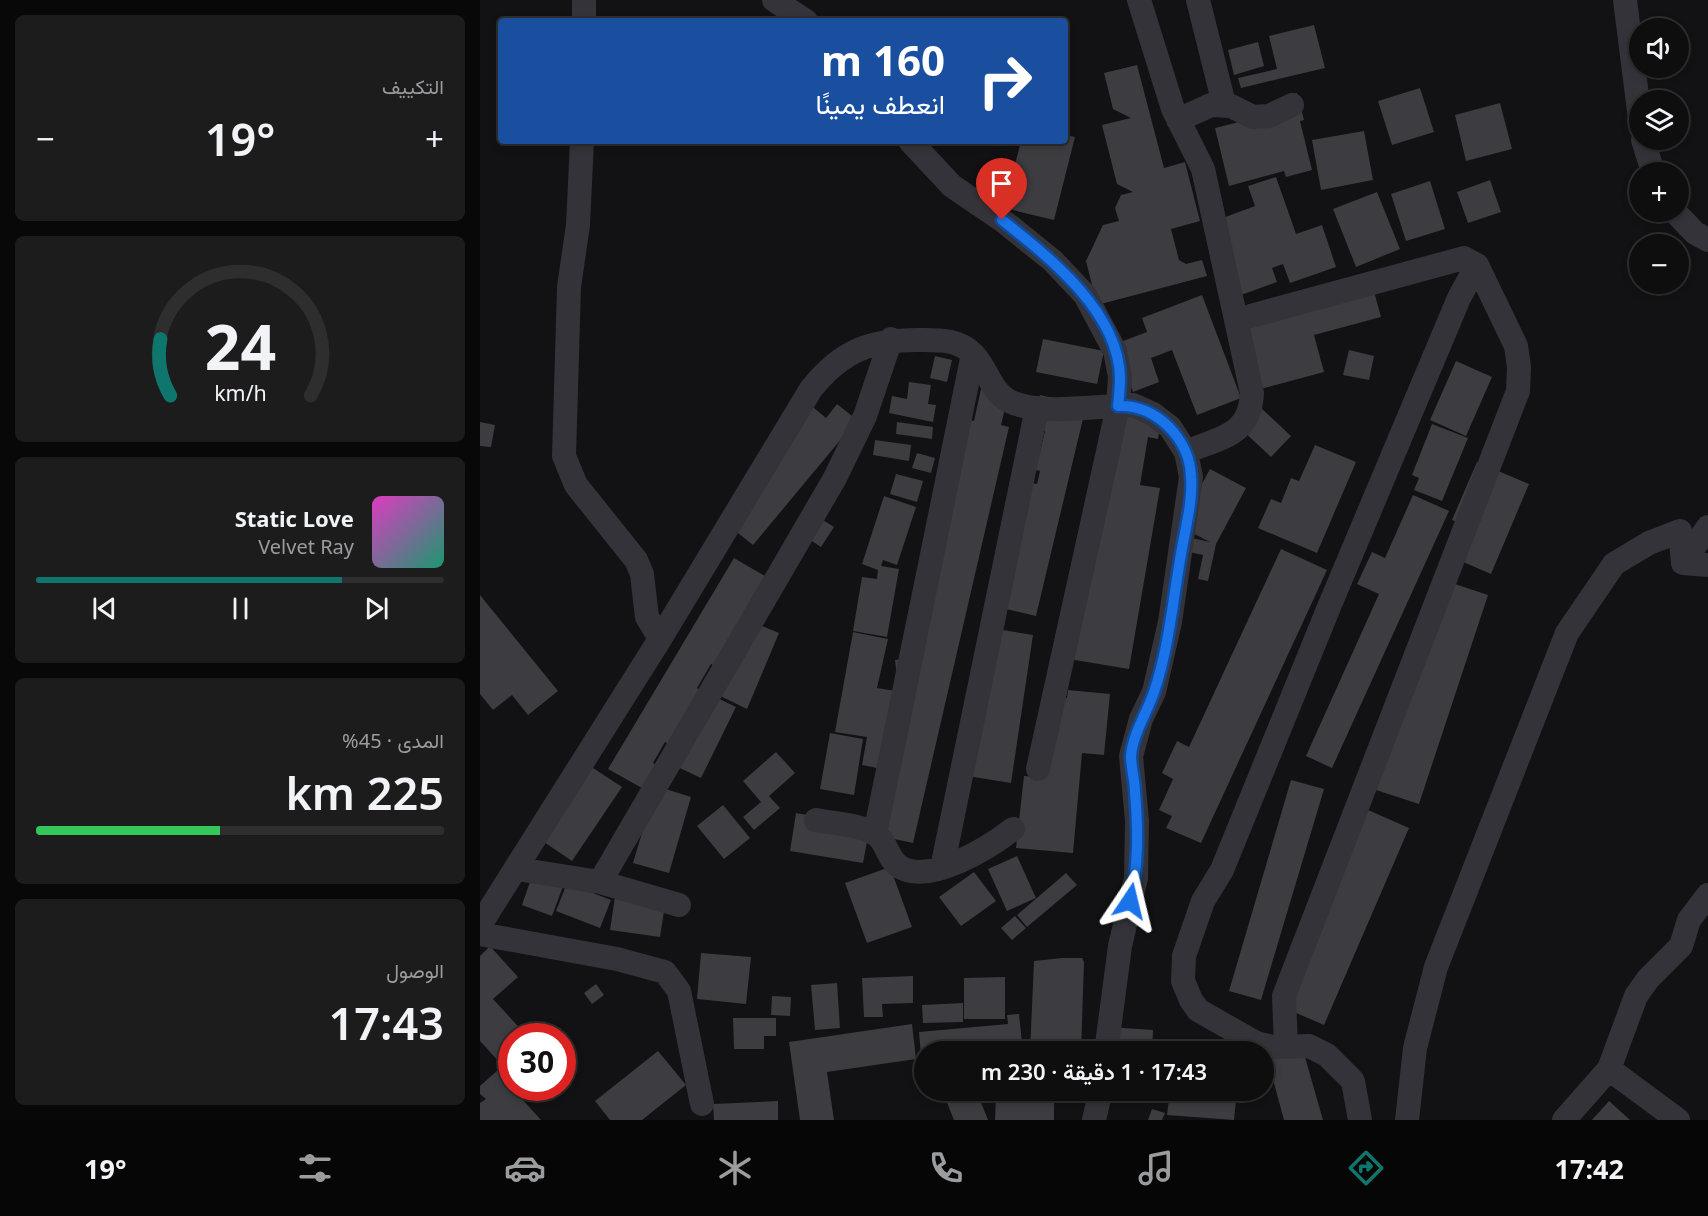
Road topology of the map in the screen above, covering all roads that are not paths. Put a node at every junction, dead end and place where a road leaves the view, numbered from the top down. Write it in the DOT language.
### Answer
graph roads {
  1 [pos="584,0"];
  2 [pos="774,0"];
  3 [pos="1139,0"];
  4 [pos="1198,0"];
  5 [pos="1625,0"];
  6 [pos="584,18"];
  7 [pos="801,18"];
  8 [pos="1636,90"];
  9 [pos="1224,104"];
  10 [pos="1292,105"];
  11 [pos="1178,120"];
  12 [pos="582,144"];
  13 [pos="913,144"];
  14 [pos="1685,222"];
  15 [pos="1708,240"];
  16 [pos="1476,265"];
  17 [pos="1236,320"];
  18 [pos="891,339"];
  19 [pos="973,354"];
  20 [pos="1118,406"];
  21 [pos="1037,408"];
  22 [pos="1186,452"];
  23 [pos="1708,527"];
  24 [pos="1683,563"];
  25 [pos="1708,565"];
  26 [pos="660,639"];
  27 [pos="1038,769"];
  28 [pos="816,820"];
  29 [pos="1013,828"];
  30 [pos="875,834"];
  31 [pos="942,868"];
  32 [pos="518,869"];
  33 [pos="600,882"];
  34 [pos="1708,895"];
  35 [pos="680,905"];
  36 [pos="480,925"];
  37 [pos="480,934"];
  38 [pos="1107,1041"];
  39 [pos="1286,1046"];
  40 [pos="1609,1069"];
  41 [pos="1098,1101"];
  42 [pos="702,1104"];
  43 [pos="1094,1120"];
  44 [pos="1360,1120"];
  45 [pos="1407,1120"];
  46 [pos="1564,1120"];
  47 [pos="1678,1120"];
  1 -- 6 [label="street"];
  2 -- 7 [label="street"];
  3 -- 11 [label="street"];
  4 -- 9 [label="street"];
  5 -- 8 [label="street"];
  9 -- 10 [label="street"];
  9 -- 11 [label="street"];
  11 -- 17 [label="street"];
  12 -- 26 [label="street"];
  13 -- 20 [label="street"];
  14 -- 15 [label="street"];
  16 -- 17 [label="street"];
  16 -- 39 [label="street"];
  16 -- 39 [label="street"];
  17 -- 22 [label="street"];
  18 -- 19 [label="street"];
  18 -- 26 [label="street"];
  18 -- 33 [label="street"];
  19 -- 21 [label="street"];
  19 -- 30 [label="street"];
  20 -- 21 [label="street"];
  20 -- 22 [label="street"];
  20 -- 27 [label="street"];
  21 -- 31 [label="street"];
  22 -- 38 [label="street"];
  23 -- 24 [label="street"];
  24 -- 25 [label="street"];
  24 -- 45 [label="street"];
  26 -- 32 [label="street"];
  28 -- 30 [label="street"];
  29 -- 31 [label="street"];
  30 -- 31 [label="street"];
  32 -- 33 [label="street"];
  32 -- 36 [label="street"];
  33 -- 35 [label="street"];
  34 -- 40 [label="street"];
  37 -- 42 [label="street"];
  39 -- 44 [label="street"];
  40 -- 46 [label="street"];
  40 -- 47 [label="street"];
  41 -- 43 [label="street"];
}
